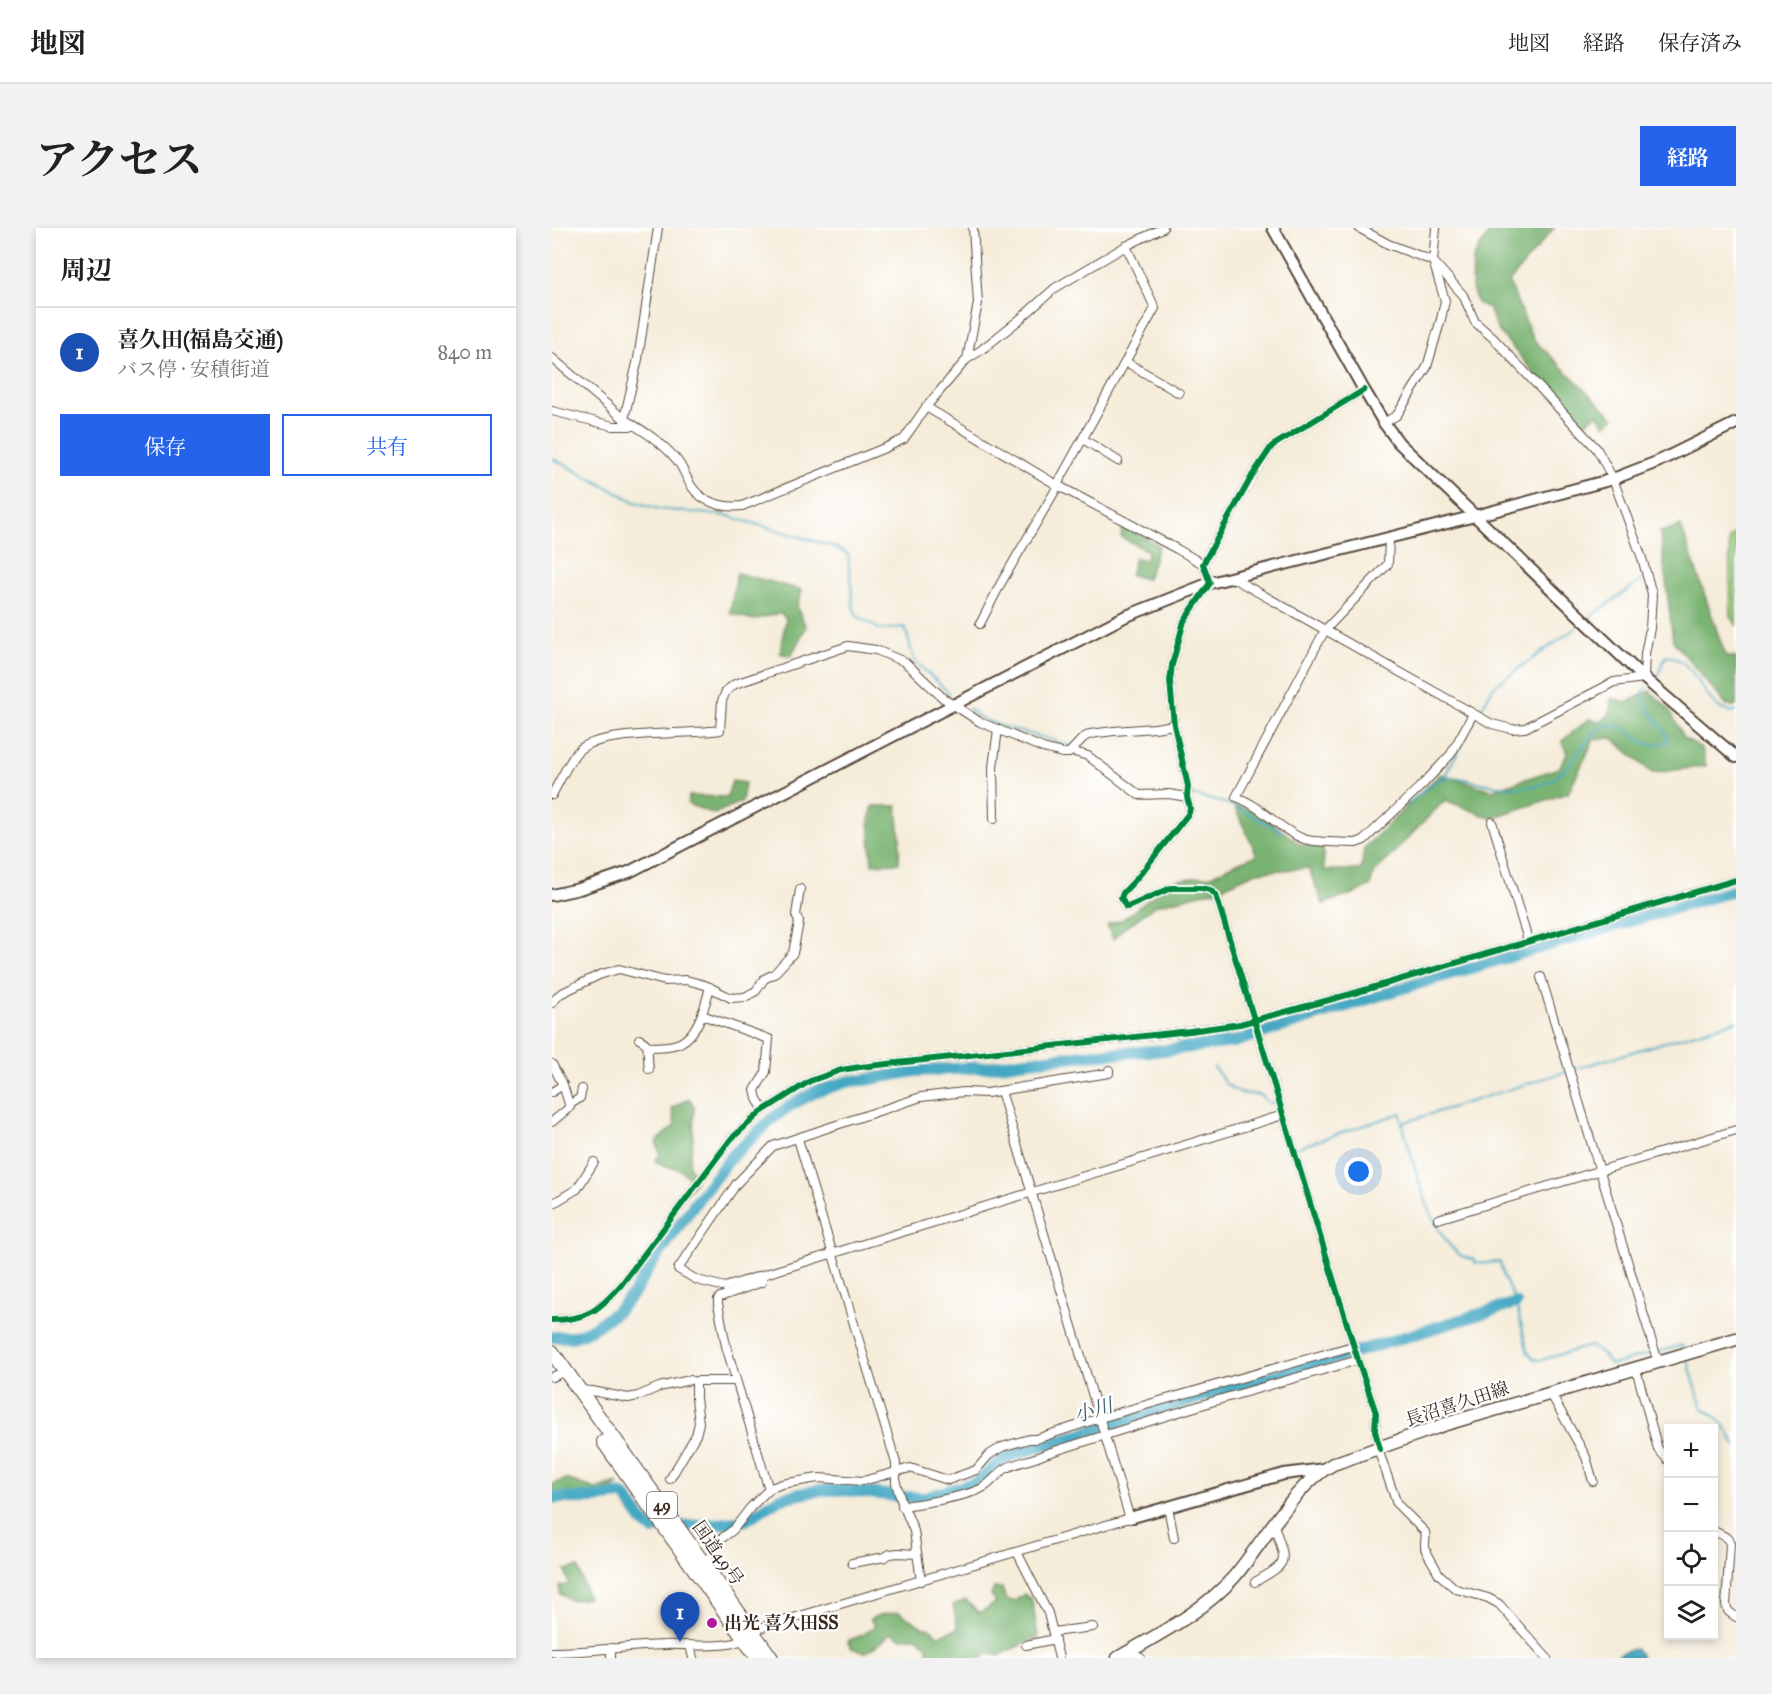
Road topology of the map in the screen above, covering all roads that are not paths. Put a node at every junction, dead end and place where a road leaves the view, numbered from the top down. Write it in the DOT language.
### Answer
graph roads {
  1 [pos="658,228"];
  2 [pos="973,228"];
  3 [pos="1163,228"];
  4 [pos="1272,228"];
  5 [pos="1359,228"];
  6 [pos="1436,228"];
  7 [pos="1126,246"];
  8 [pos="1433,261"];
  9 [pos="552,358"];
  10 [pos="967,360"];
  11 [pos="1126,362"];
  12 [pos="1364,390"];
  13 [pos="1179,393"];
  14 [pos="926,407"];
  15 [pos="552,411"];
  16 [pos="624,419"];
  17 [pos="1384,423"];
  18 [pos="1736,423"];
  19 [pos="637,426"];
  20 [pos="1083,439"];
  21 [pos="1119,461"];
  22 [pos="1613,478"];
  23 [pos="1057,485"];
  24 [pos="1475,516"];
  25 [pos="1389,537"];
  26 [pos="1203,564"];
  27 [pos="1231,577"];
  28 [pos="1210,583"];
  29 [pos="980,624"];
  30 [pos="1325,630"];
  31 [pos="1644,678"];
  32 [pos="954,705"];
  33 [pos="1473,714"];
  34 [pos="1173,725"];
  35 [pos="998,729"];
  36 [pos="1071,751"];
  37 [pos="1736,757"];
  38 [pos="552,795"];
  39 [pos="1187,797"];
  40 [pos="994,819"];
  41 [pos="1492,822"];
  42 [pos="1736,880"];
  43 [pos="800,889"];
  44 [pos="552,895"];
  45 [pos="1528,940"];
  46 [pos="1541,977"];
  47 [pos="710,987"];
  48 [pos="552,1003"];
  49 [pos="702,1015"];
  50 [pos="1254,1019"];
  51 [pos="639,1039"];
  52 [pos="648,1047"];
  53 [pos="552,1064"];
  54 [pos="649,1070"];
  55 [pos="1109,1070"];
  56 [pos="563,1085"];
  57 [pos="582,1089"];
  58 [pos="1001,1091"];
  59 [pos="552,1092"];
  60 [pos="569,1105"];
  61 [pos="764,1110"];
  62 [pos="1283,1116"];
  63 [pos="552,1122"];
  64 [pos="1736,1130"];
  65 [pos="798,1138"];
  66 [pos="594,1162"];
  67 [pos="1599,1171"];
  68 [pos="1032,1193"];
  69 [pos="552,1204"];
  70 [pos="1438,1219"];
  71 [pos="832,1253"];
  72 [pos="762,1276"];
  73 [pos="552,1320"];
  74 [pos="1736,1339"];
  75 [pos="1353,1346"];
  76 [pos="552,1352"];
  77 [pos="1358,1360"];
  78 [pos="1658,1362"];
  79 [pos="1636,1369"];
  80 [pos="554,1373"];
  81 [pos="690,1380"];
  82 [pos="736,1381"];
  83 [pos="579,1390"];
  84 [pos="1551,1394"];
  85 [pos="1100,1418"];
  86 [pos="1105,1435"];
  87 [pos="1379,1449"];
  88 [pos="1664,1456"];
  89 [pos="1324,1469"];
  90 [pos="896,1471"];
  91 [pos="670,1479"];
  92 [pos="1593,1480"];
  93 [pos="769,1490"];
  94 [pos="901,1500"];
  95 [pos="1168,1507"];
  96 [pos="1132,1518"];
  97 [pos="1274,1525"];
  98 [pos="1715,1532"];
  99 [pos="1174,1538"];
  100 [pos="1017,1552"];
  101 [pos="917,1554"];
  102 [pos="852,1563"];
  103 [pos="705,1566"];
  104 [pos="921,1581"];
  105 [pos="1255,1582"];
  106 [pos="1736,1617"];
  107 [pos="1093,1628"];
  108 [pos="748,1635"];
  109 [pos="1054,1635"];
  110 [pos="690,1645"];
  111 [pos="1026,1645"];
  112 [pos="610,1648"];
  113 [pos="556,1654"];
  114 [pos="576,1655"];
  115 [pos="1123,1655"];
  116 [pos="611,1658"];
  117 [pos="693,1658"];
  118 [pos="758,1658"];
  119 [pos="771,1658"];
  120 [pos="1059,1658"];
  121 [pos="1141,1658"];
  122 [pos="1547,1658"];
  1 -- 16 [label="street"];
  2 -- 10 [label="street"];
  3 -- 7 [label="street"];
  4 -- 12 [label="street"];
  5 -- 8 [label="street"];
  6 -- 8 [label="street"];
  7 -- 10 [label="street"];
  7 -- 11 [label="street"];
  8 -- 17 [label="street"];
  8 -- 22 [label="street"];
  9 -- 16 [label="street"];
  10 -- 14 [label="street"];
  11 -- 13 [label="street"];
  11 -- 20 [label="street"];
  12 -- 17 [label="street"];
  12 -- 26 [label="street"];
  14 -- 19 [label="street"];
  14 -- 23 [label="street"];
  15 -- 19 [label="street"];
  16 -- 19 [label="street"];
  17 -- 24 [label="street"];
  18 -- 22 [label="street"];
  20 -- 21 [label="street"];
  20 -- 23 [label="street"];
  22 -- 24 [label="street"];
  22 -- 31 [label="street"];
  23 -- 26 [label="street"];
  23 -- 29 [label="street"];
  24 -- 25 [label="street"];
  24 -- 31 [label="street"];
  25 -- 27 [label="street"];
  25 -- 30 [label="street"];
  26 -- 28 [label="street"];
  27 -- 28 [label="street"];
  27 -- 30 [label="street"];
  28 -- 32 [label="street"];
  28 -- 34 [label="street"];
  30 -- 33 [label="street"];
  30 -- 33 [label="street"];
  31 -- 33 [label="street"];
  31 -- 37 [label="street"];
  32 -- 35 [label="street"];
  32 -- 38 [label="street"];
  32 -- 44 [label="street"];
  34 -- 36 [label="street"];
  34 -- 39 [label="street"];
  35 -- 36 [label="street"];
  35 -- 40 [label="street"];
  36 -- 39 [label="street"];
  39 -- 50 [label="street"];
  41 -- 45 [label="street"];
  42 -- 45 [label="street"];
  43 -- 47 [label="street"];
  45 -- 50 [label="street"];
  46 -- 67 [label="street"];
  47 -- 48 [label="street"];
  47 -- 49 [label="street"];
  49 -- 52 [label="street"];
  49 -- 61 [label="street"];
  50 -- 61 [label="street"];
  50 -- 62 [label="street"];
  51 -- 52 [label="street"];
  52 -- 54 [label="street"];
  53 -- 56 [label="street"];
  55 -- 58 [label="street"];
  56 -- 59 [label="street"];
  56 -- 60 [label="street"];
  57 -- 60 [label="street"];
  58 -- 65 [label="street"];
  58 -- 68 [label="street"];
  60 -- 63 [label="street"];
  61 -- 73 [label="street"];
  62 -- 68 [label="street"];
  62 -- 75 [label="street"];
  64 -- 67 [label="street"];
  65 -- 71 [label="street"];
  65 -- 72 [label="street"];
  66 -- 69 [label="street"];
  67 -- 70 [label="street"];
  67 -- 78 [label="street"];
  68 -- 71 [label="street"];
  68 -- 85 [label="street"];
  71 -- 72 [label="street"];
  71 -- 90 [label="street"];
  72 -- 82 [label="street"];
  74 -- 78 [label="main road, 長沼喜久田線"];
  75 -- 77 [label="street"];
  75 -- 85 [label="street"];
  76 -- 83 [label="highway, 国道49号 / 49"];
  77 -- 86 [label="street"];
  77 -- 87 [label="street"];
  78 -- 79 [label="main road, 長沼喜久田線"];
  79 -- 84 [label="main road, 長沼喜久田線"];
  79 -- 88 [label="street"];
  80 -- 108 [label="highway, 国道49号 / 49"];
  81 -- 83 [label="street"];
  82 -- 91 [label="street"];
  82 -- 93 [label="street"];
  83 -- 103 [label="highway, 国道49号 / 49"];
  84 -- 87 [label="main road, 長沼喜久田線"];
  84 -- 92 [label="street"];
  85 -- 86 [label="street"];
  85 -- 90 [label="street"];
  86 -- 94 [label="street"];
  86 -- 96 [label="street"];
  87 -- 89 [label="main road, 長沼喜久田線"];
  87 -- 122 [label="street"];
  89 -- 95 [label="street"];
  89 -- 97 [label="main road, 長沼喜久田線"];
  90 -- 93 [label="street"];
  90 -- 94 [label="street"];
  93 -- 103 [label="street"];
  94 -- 101 [label="street"];
  95 -- 96 [label="street"];
  95 -- 99 [label="street"];
  96 -- 100 [label="street"];
  97 -- 105 [label="street"];
  97 -- 115 [label="main road, 長沼喜久田線"];
  98 -- 106 [label="street"];
  100 -- 104 [label="street"];
  100 -- 109 [label="street"];
  101 -- 102 [label="street"];
  101 -- 104 [label="street"];
  103 -- 108 [label="highway, 国道49号 / 49"];
  104 -- 108 [label="street"];
  107 -- 109 [label="street"];
  108 -- 110 [label="street"];
  108 -- 118 [label="highway, 国道49号 / 49"];
  108 -- 119 [label="highway, 国道49号 / 49"];
  109 -- 111 [label="street"];
  109 -- 120 [label="street"];
  110 -- 112 [label="street"];
  110 -- 117 [label="street"];
  112 -- 114 [label="street"];
  112 -- 116 [label="street"];
  113 -- 114 [label="street"];
  115 -- 121 [label="street"];
}
